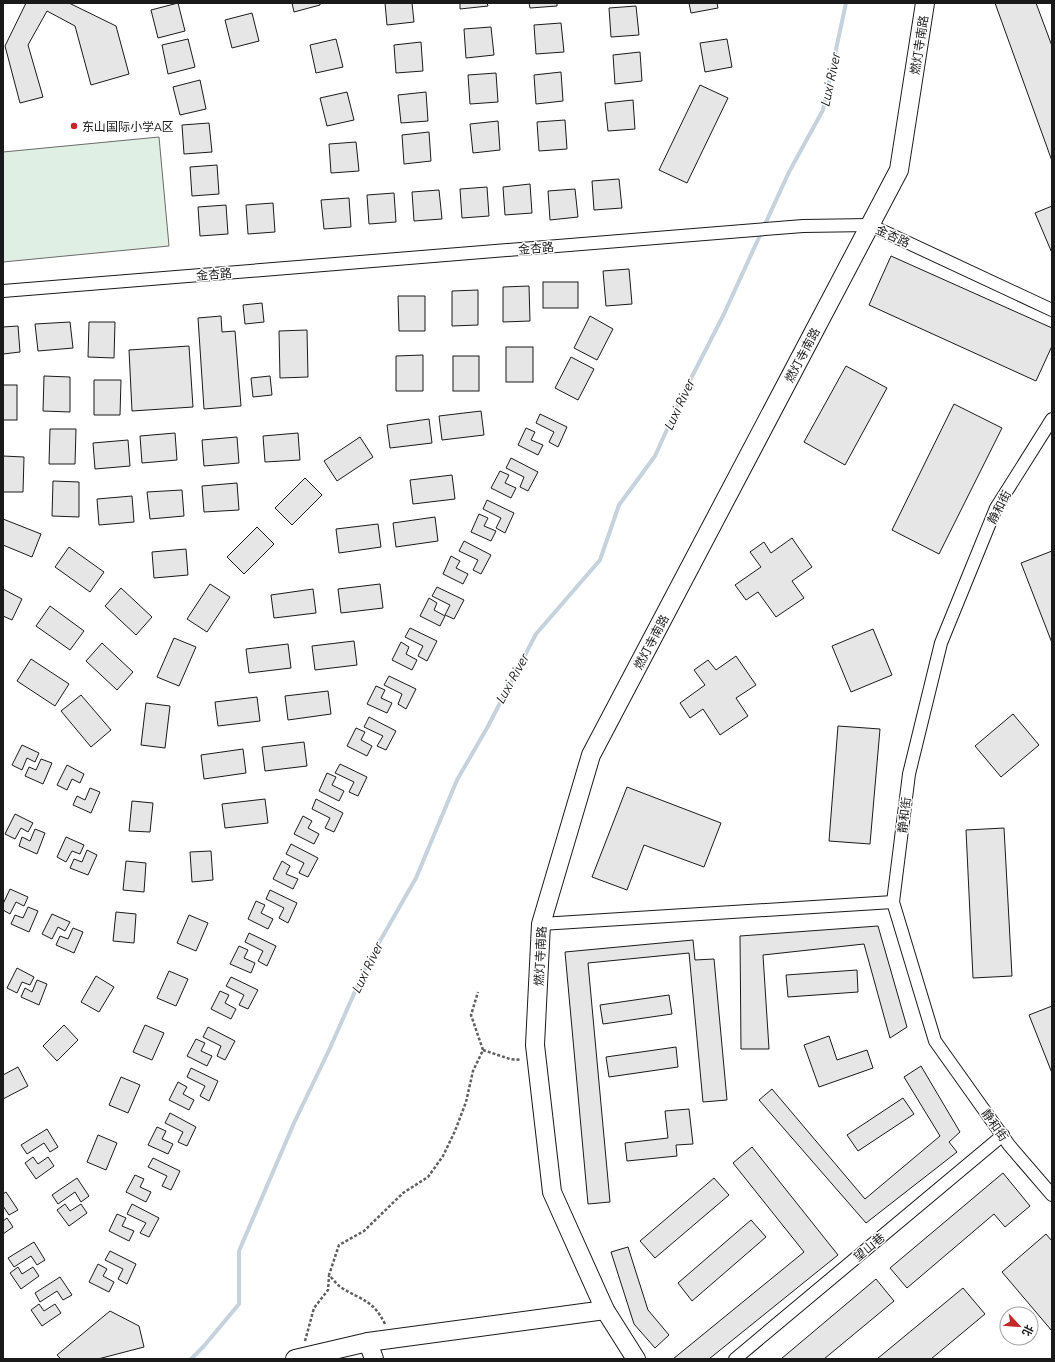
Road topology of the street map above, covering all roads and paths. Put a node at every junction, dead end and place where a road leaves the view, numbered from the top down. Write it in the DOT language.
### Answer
graph roads {
  1 [pos="925,3"];
  2 [pos="870,225"];
  3 [pos="3,290"];
  4 [pos="1052,310"];
  5 [pos="1052,419"];
  6 [pos="893,902"];
  7 [pos="541,924"];
  8 [pos="478,992"];
  9 [pos="483,1050"];
  10 [pos="537,1061"];
  11 [pos="1003,1135"];
  12 [pos="1052,1195"];
  13 [pos="329,1275"];
  14 [pos="605,1310"];
  15 [pos="392,1339"];
  16 [pos="368,1342"];
  17 [pos="299,1358"];
  18 [pos="374,1359"];
  19 [pos="636,1359"];
  20 [pos="735,1359"];
  1 -- 2 [label="street, 燃灯寺南路"];
  2 -- 3 [label="street, 金杏路"];
  2 -- 4 [label="street, 金杏路"];
  2 -- 7 [label="street, 燃灯寺南路"];
  5 -- 6 [label="street, 静和街"];
  6 -- 7 [label="street"];
  6 -- 11 [label="street, 静和街"];
  7 -- 10 [label="street, 燃灯寺南路"];
  8 -- 9 [label="path"];
  9 -- 10 [label="path"];
  9 -- 13 [label="path"];
  10 -- 14 [label="street, 燃灯寺南路"];
  11 -- 12 [label="street, 静和街"];
  11 -- 20 [label="street, 望山巷"];
  13 -- 15 [label="path"];
  13 -- 17 [label="path"];
  14 -- 15 [label="street"];
  14 -- 19 [label="street, 燃灯寺南路"];
  15 -- 16 [label="street"];
  16 -- 17 [label="street"];
  16 -- 18 [label="street"];
}
